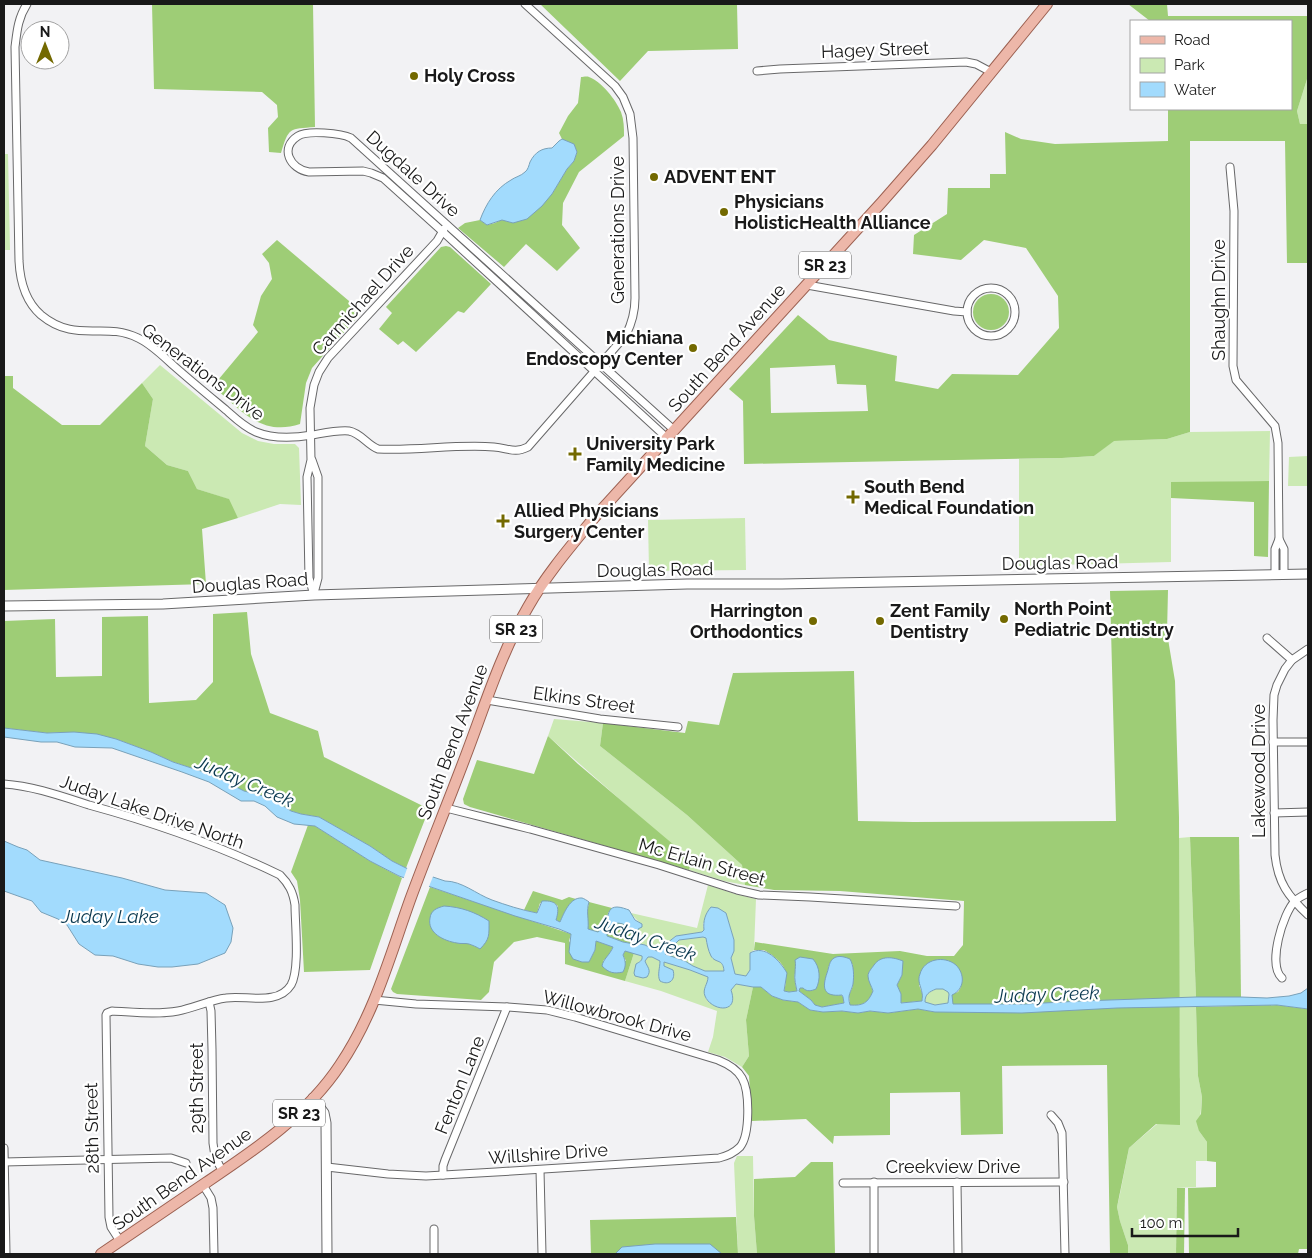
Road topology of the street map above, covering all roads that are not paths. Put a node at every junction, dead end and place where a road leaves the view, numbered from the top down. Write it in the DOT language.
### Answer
graph roads {
  1 [pos="27,4"];
  2 [pos="525,4"];
  3 [pos="1047,4"];
  4 [pos="757,71"];
  5 [pos="991,72"];
  6 [pos="1230,166"];
  7 [pos="444,228"];
  8 [pos="807,285"];
  9 [pos="967,312"];
  10 [pos="600,364"];
  11 [pos="594,371"];
  12 [pos="670,434"];
  13 [pos="311,435"];
  14 [pos="311,460"];
  15 [pos="308,532"];
  16 [pos="317,532"];
  17 [pos="1280,574"];
  18 [pos="1308,574"];
  19 [pos="540,588"];
  20 [pos="314,595"];
  21 [pos="4,606"];
  22 [pos="1267,638"];
  23 [pos="1308,649"];
  24 [pos="1292,660"];
  25 [pos="486,700"];
  26 [pos="678,727"];
  27 [pos="1273,742"];
  28 [pos="1308,742"];
  29 [pos="4,784"];
  30 [pos="446,808"];
  31 [pos="1308,812"];
  32 [pos="1274,813"];
  33 [pos="1308,892"];
  34 [pos="1294,902"];
  35 [pos="956,906"];
  36 [pos="1308,915"];
  37 [pos="1282,978"];
  38 [pos="374,1000"];
  39 [pos="209,1002"];
  40 [pos="507,1007"];
  41 [pos="313,1098"];
  42 [pos="1051,1115"];
  43 [pos="747,1119"];
  44 [pos="4,1148"];
  45 [pos="108,1159"];
  46 [pos="4,1162"];
  47 [pos="186,1163"];
  48 [pos="327,1167"];
  49 [pos="540,1170"];
  50 [pos="223,1171"];
  51 [pos="443,1175"];
  52 [pos="874,1182"];
  53 [pos="957,1182"];
  54 [pos="1064,1182"];
  55 [pos="843,1183"];
  56 [pos="203,1185"];
  57 [pos="434,1229"];
  58 [pos="120,1241"];
  59 [pos="6,1254"];
  60 [pos="101,1254"];
  61 [pos="214,1254"];
  62 [pos="327,1254"];
  63 [pos="434,1254"];
  64 [pos="542,1254"];
  65 [pos="874,1254"];
  66 [pos="958,1254"];
  67 [pos="1065,1254"];
  1 -- 13 [label="street, Generations Drive"];
  2 -- 10 [label="street, Generations Drive"];
  3 -- 5 [label="main road, South Bend Avenue / SR 23"];
  4 -- 5 [label="street, Hagey Street"];
  5 -- 8 [label="main road, South Bend Avenue / SR 23"];
  6 -- 17 [label="street, Shaughn Drive"];
  7 -- 7 [label="street, Dugdale Drive"];
  7 -- 10 [label="street, Dugdale Drive"];
  7 -- 11 [label="street, Dugdale Drive"];
  7 -- 13 [label="street, Carmichael Drive"];
  8 -- 9 [label="street"];
  8 -- 12 [label="main road, South Bend Avenue / SR 23"];
  9 -- 9 [label="street"];
  10 -- 11 [label="street, Generations Drive"];
  10 -- 12 [label="street, Dugdale Drive"];
  11 -- 12 [label="street, Dugdale Drive"];
  11 -- 13 [label="street, Generations Drive"];
  12 -- 19 [label="main road, South Bend Avenue / SR 23"];
  13 -- 14 [label="street, Carmichael Drive"];
  14 -- 15 [label="street, Carmichael Drive"];
  14 -- 16 [label="street, Carmichael Drive"];
  15 -- 16 [label="street"];
  15 -- 20 [label="street, Carmichael Drive"];
  16 -- 20 [label="street, Carmichael Drive"];
  17 -- 18 [label="street, Douglas Road"];
  17 -- 19 [label="street, Douglas Road"];
  19 -- 20 [label="street, Douglas Road"];
  19 -- 25 [label="main road, South Bend Avenue / SR 23"];
  20 -- 21 [label="street, Douglas Road"];
  22 -- 24 [label="street"];
  23 -- 24 [label="street, Lakewood Drive"];
  24 -- 27 [label="street, Lakewood Drive"];
  25 -- 26 [label="street, Elkins Street"];
  25 -- 30 [label="main road, South Bend Avenue / SR 23"];
  27 -- 28 [label="street"];
  27 -- 32 [label="street, Lakewood Drive"];
  29 -- 39 [label="street, Juday Lake Drive North"];
  30 -- 35 [label="street, Mc Erlain Street"];
  30 -- 38 [label="main road, South Bend Avenue / SR 23"];
  31 -- 32 [label="street"];
  32 -- 34 [label="street, Lakewood Drive"];
  33 -- 34 [label="street"];
  34 -- 36 [label="street, Lakewood Drive"];
  34 -- 37 [label="street"];
  38 -- 40 [label="street, Willowbrook Drive"];
  38 -- 41 [label="main road, South Bend Avenue / SR 23"];
  39 -- 45 [label="street, 28th Street"];
  39 -- 50 [label="street, 29th Street"];
  40 -- 43 [label="street, Willowbrook Drive"];
  40 -- 51 [label="street, Fenton Lane"];
  41 -- 48 [label="street"];
  41 -- 50 [label="main road, South Bend Avenue / SR 23"];
  42 -- 54 [label="street"];
  43 -- 49 [label="street, Willshire Drive"];
  44 -- 46 [label="street"];
  45 -- 46 [label="street"];
  45 -- 47 [label="street"];
  45 -- 58 [label="street, 28th Street"];
  46 -- 59 [label="street"];
  48 -- 51 [label="street, Willshire Drive"];
  48 -- 62 [label="street"];
  49 -- 51 [label="street, Willshire Drive"];
  49 -- 64 [label="street"];
  50 -- 56 [label="main road, South Bend Avenue / SR 23"];
  52 -- 53 [label="street, Creekview Drive"];
  52 -- 55 [label="street, Creekview Drive"];
  52 -- 65 [label="street"];
  53 -- 54 [label="street, Creekview Drive"];
  53 -- 66 [label="street"];
  54 -- 67 [label="street"];
  56 -- 58 [label="main road, South Bend Avenue / SR 23"];
  56 -- 61 [label="street"];
  57 -- 63 [label="street"];
  58 -- 60 [label="main road, South Bend Avenue / SR 23"];
}
